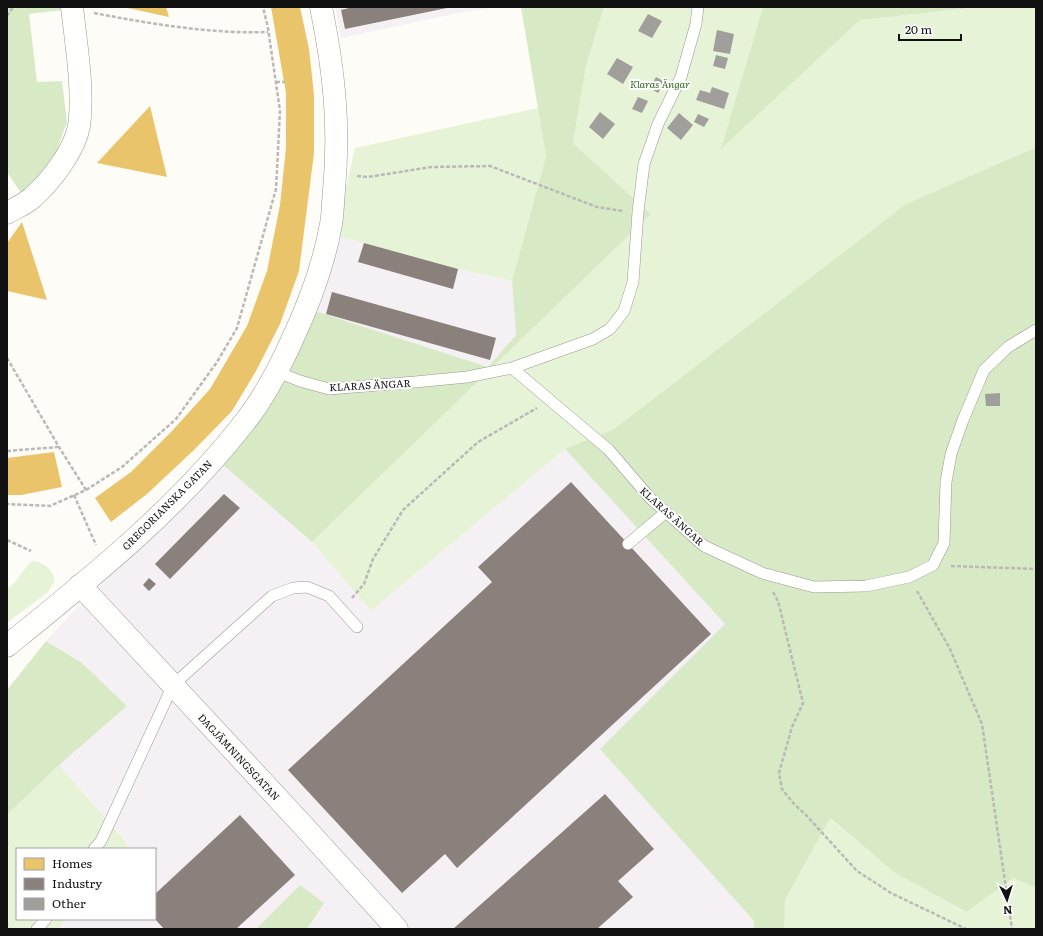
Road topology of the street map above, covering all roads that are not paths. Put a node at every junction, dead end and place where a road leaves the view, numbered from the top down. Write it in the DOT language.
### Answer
graph roads {
  1 [pos="321,7"];
  2 [pos="698,7"];
  3 [pos="72,8"];
  4 [pos="7,213"];
  5 [pos="1036,330"];
  6 [pos="512,368"];
  7 [pos="277,372"];
  8 [pos="666,512"];
  9 [pos="628,544"];
  10 [pos="80,585"];
  11 [pos="357,627"];
  12 [pos="7,646"];
  13 [pos="173,685"];
  14 [pos="95,848"];
  15 [pos="45,920"];
  16 [pos="37,929"];
  17 [pos="397,929"];
  1 -- 7 [label="street, GREGORIANSKA GATAN"];
  2 -- 6 [label="lane, KLARAS ÄNGAR"];
  3 -- 4 [label="street"];
  5 -- 8 [label="lane, KLARAS ÄNGAR"];
  6 -- 7 [label="lane, KLARAS ÄNGAR"];
  6 -- 8 [label="lane, KLARAS ÄNGAR"];
  7 -- 10 [label="street, GREGORIANSKA GATAN"];
  8 -- 9 [label="lane"];
  10 -- 12 [label="street, GREGORIANSKA GATAN"];
  10 -- 13 [label="street, DAGJÄMNINGSGATAN"];
  11 -- 13 [label="lane"];
  13 -- 14 [label="lane"];
  13 -- 17 [label="street, DAGJÄMNINGSGATAN"];
  15 -- 16 [label="lane"];
}
